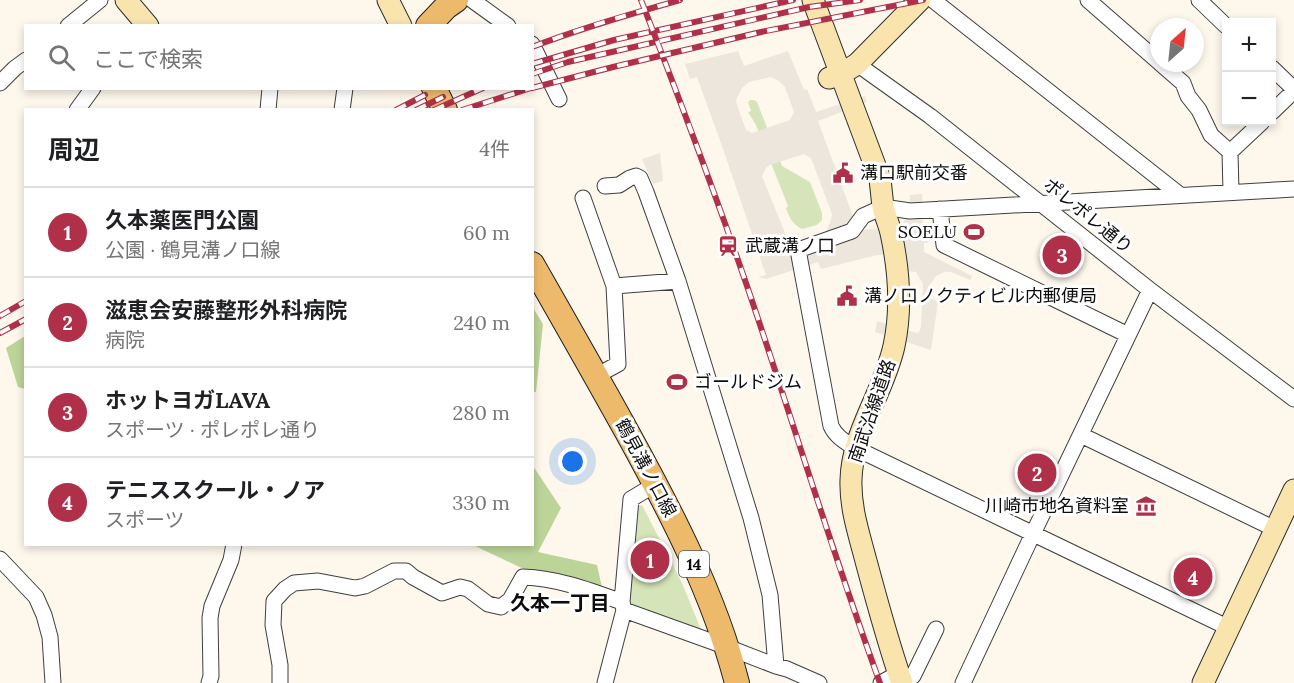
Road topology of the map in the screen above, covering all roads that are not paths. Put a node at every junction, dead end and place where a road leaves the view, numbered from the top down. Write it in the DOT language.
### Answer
graph roads {
  1 [pos="100,0"];
  2 [pos="126,0"];
  3 [pos="388,0"];
  4 [pos="456,0"];
  5 [pos="472,0"];
  6 [pos="800,0"];
  7 [pos="813,0"];
  8 [pos="920,0"];
  9 [pos="933,0"];
  10 [pos="1088,0"];
  11 [pos="1198,0"];
  12 [pos="1222,22"];
  13 [pos="70,24"];
  14 [pos="147,24"];
  15 [pos="400,24"];
  16 [pos="430,24"];
  17 [pos="505,24"];
  18 [pos="534,48"];
  19 [pos="1150,54"];
  20 [pos="24,61"];
  21 [pos="842,72"];
  22 [pos="1170,72"];
  23 [pos="1276,72"];
  24 [pos="0,83"];
  25 [pos="92,90"];
  26 [pos="270,90"];
  27 [pos="345,90"];
  28 [pos="435,90"];
  29 [pos="1294,90"];
  30 [pos="559,99"];
  31 [pos="78,108"];
  32 [pos="268,108"];
  33 [pos="342,108"];
  34 [pos="444,108"];
  35 [pos="1276,108"];
  36 [pos="1258,126"];
  37 [pos="1230,152"];
  38 [pos="605,186"];
  39 [pos="1294,189"];
  40 [pos="1231,192"];
  41 [pos="1180,195"];
  42 [pos="583,198"];
  43 [pos="1041,203"];
  44 [pos="883,207"];
  45 [pos="940,209"];
  46 [pos="534,268"];
  47 [pos="678,281"];
  48 [pos="614,286"];
  49 [pos="1150,290"];
  50 [pos="1128,334"];
  51 [pos="596,376"];
  52 [pos="1294,399"];
  53 [pos="1081,435"];
  54 [pos="855,448"];
  55 [pos="656,484"];
  56 [pos="1294,490"];
  57 [pos="1275,529"];
  58 [pos="1033,534"];
  59 [pos="234,546"];
  60 [pos="0,559"];
  61 [pos="623,606"];
  62 [pos="1229,628"];
  63 [pos="936,629"];
  64 [pos="727,647"];
  65 [pos="776,666"];
  66 [pos="896,680"];
  67 [pos="736,682"];
  68 [pos="53,683"];
  69 [pos="209,683"];
  70 [pos="279,683"];
  71 [pos="605,683"];
  72 [pos="819,683"];
  73 [pos="963,683"];
  74 [pos="1203,683"];
  1 -- 13 [label="street"];
  2 -- 14 [label="street"];
  3 -- 15 [label="street"];
  4 -- 16 [label="main road"];
  5 -- 17 [label="street"];
  6 -- 21 [label="street, 南武沿線道路"];
  7 -- 21 [label="street, 南武沿線道路"];
  8 -- 21 [label="street"];
  9 -- 41 [label="street"];
  10 -- 19 [label="street"];
  11 -- 12 [label="street"];
  18 -- 30 [label="street"];
  20 -- 24 [label="street"];
  21 -- 43 [label="street, ポレポレ通り"];
  21 -- 44 [label="street, 南武沿線道路"];
  22 -- 37 [label="street"];
  23 -- 29 [label="street"];
  25 -- 31 [label="street"];
  26 -- 32 [label="street"];
  27 -- 33 [label="street"];
  28 -- 34 [label="main road"];
  29 -- 35 [label="street"];
  36 -- 37 [label="street"];
  37 -- 40 [label="street"];
  38 -- 47 [label="street"];
  39 -- 40 [label="street"];
  40 -- 41 [label="street"];
  41 -- 43 [label="street"];
  42 -- 48 [label="street"];
  43 -- 45 [label="street"];
  43 -- 49 [label="street, ポレポレ通り"];
  44 -- 45 [label="street"];
  44 -- 54 [label="street, 南武沿線道路"];
  44 -- 54 [label="street"];
  45 -- 50 [label="street"];
  46 -- 51 [label="main road, 鶴見溝ノ口線 / 14"];
  47 -- 48 [label="street"];
  47 -- 65 [label="street"];
  48 -- 51 [label="street"];
  49 -- 50 [label="street"];
  49 -- 52 [label="street, ポレポレ通り"];
  50 -- 53 [label="street"];
  51 -- 55 [label="main road, 鶴見溝ノ口線 / 14"];
  53 -- 57 [label="street"];
  53 -- 58 [label="street"];
  54 -- 58 [label="street"];
  54 -- 66 [label="street, 南武沿線道路"];
  55 -- 61 [label="street"];
  55 -- 64 [label="main road, 鶴見溝ノ口線 / 14"];
  56 -- 57 [label="street"];
  57 -- 62 [label="street"];
  58 -- 62 [label="street"];
  58 -- 73 [label="street"];
  59 -- 69 [label="street"];
  60 -- 68 [label="street"];
  61 -- 64 [label="street"];
  61 -- 70 [label="street"];
  61 -- 71 [label="street"];
  62 -- 74 [label="street"];
  63 -- 66 [label="street"];
  64 -- 65 [label="street"];
  64 -- 67 [label="main road, 鶴見溝ノ口線 / 14"];
  65 -- 72 [label="street"];
}
